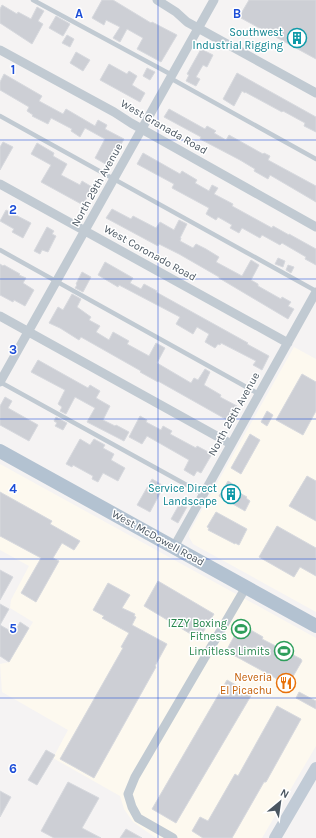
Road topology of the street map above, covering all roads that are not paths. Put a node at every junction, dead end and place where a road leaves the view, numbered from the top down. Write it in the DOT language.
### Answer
graph roads {
  1 [pos="33,0"];
  2 [pos="156,0"];
  3 [pos="214,0"];
  4 [pos="199,28"];
  5 [pos="0,50"];
  6 [pos="171,76"];
  7 [pos="316,93"];
  8 [pos="0,116"];
  9 [pos="142,129"];
  10 [pos="316,159"];
  11 [pos="114,179"];
  12 [pos="0,184"];
  13 [pos="316,226"];
  14 [pos="85,231"];
  15 [pos="0,250"];
  16 [pos="56,282"];
  17 [pos="316,292"];
  18 [pos="0,316"];
  19 [pos="28,332"];
  20 [pos="288,343"];
  21 [pos="0,382"];
  22 [pos="259,394"];
  23 [pos="231,444"];
  24 [pos="0,451"];
  25 [pos="203,494"];
  26 [pos="174,547"];
  27 [pos="246,587"];
  28 [pos="316,626"];
  29 [pos="316,768"];
  30 [pos="174,838"];
  31 [pos="275,838"];
  1 -- 6 [label="lane"];
  2 -- 4 [label="street"];
  3 -- 4 [label="street, North 29th Avenue"];
  4 -- 6 [label="street, North 29th Avenue"];
  4 -- 7 [label="street"];
  5 -- 9 [label="street, West Granada Road"];
  6 -- 9 [label="street, North 29th Avenue"];
  6 -- 10 [label="lane"];
  8 -- 11 [label="lane"];
  9 -- 11 [label="street, North 29th Avenue"];
  9 -- 13 [label="street, West Granada Road"];
  11 -- 14 [label="street, North 29th Avenue"];
  11 -- 17 [label="lane"];
  12 -- 14 [label="street, West Coronado Road"];
  14 -- 16 [label="street, North 29th Avenue"];
  14 -- 20 [label="street, West Coronado Road"];
  15 -- 16 [label="lane"];
  16 -- 19 [label="street, North 29th Avenue"];
  16 -- 22 [label="lane"];
  17 -- 20 [label="street, North 28th Avenue"];
  18 -- 19 [label="street"];
  19 -- 21 [label="street, North 29th Avenue"];
  19 -- 23 [label="street"];
  20 -- 22 [label="street, North 28th Avenue"];
  21 -- 25 [label="lane"];
  22 -- 23 [label="street, North 28th Avenue"];
  23 -- 25 [label="street, North 28th Avenue"];
  24 -- 26 [label="main road, West McDowell Road"];
  25 -- 26 [label="street, North 28th Avenue"];
  26 -- 27 [label="main road, West McDowell Road"];
  27 -- 28 [label="main road, West McDowell Road"];
  27 -- 30 [label="street"];
  29 -- 31 [label="main road"];
}
